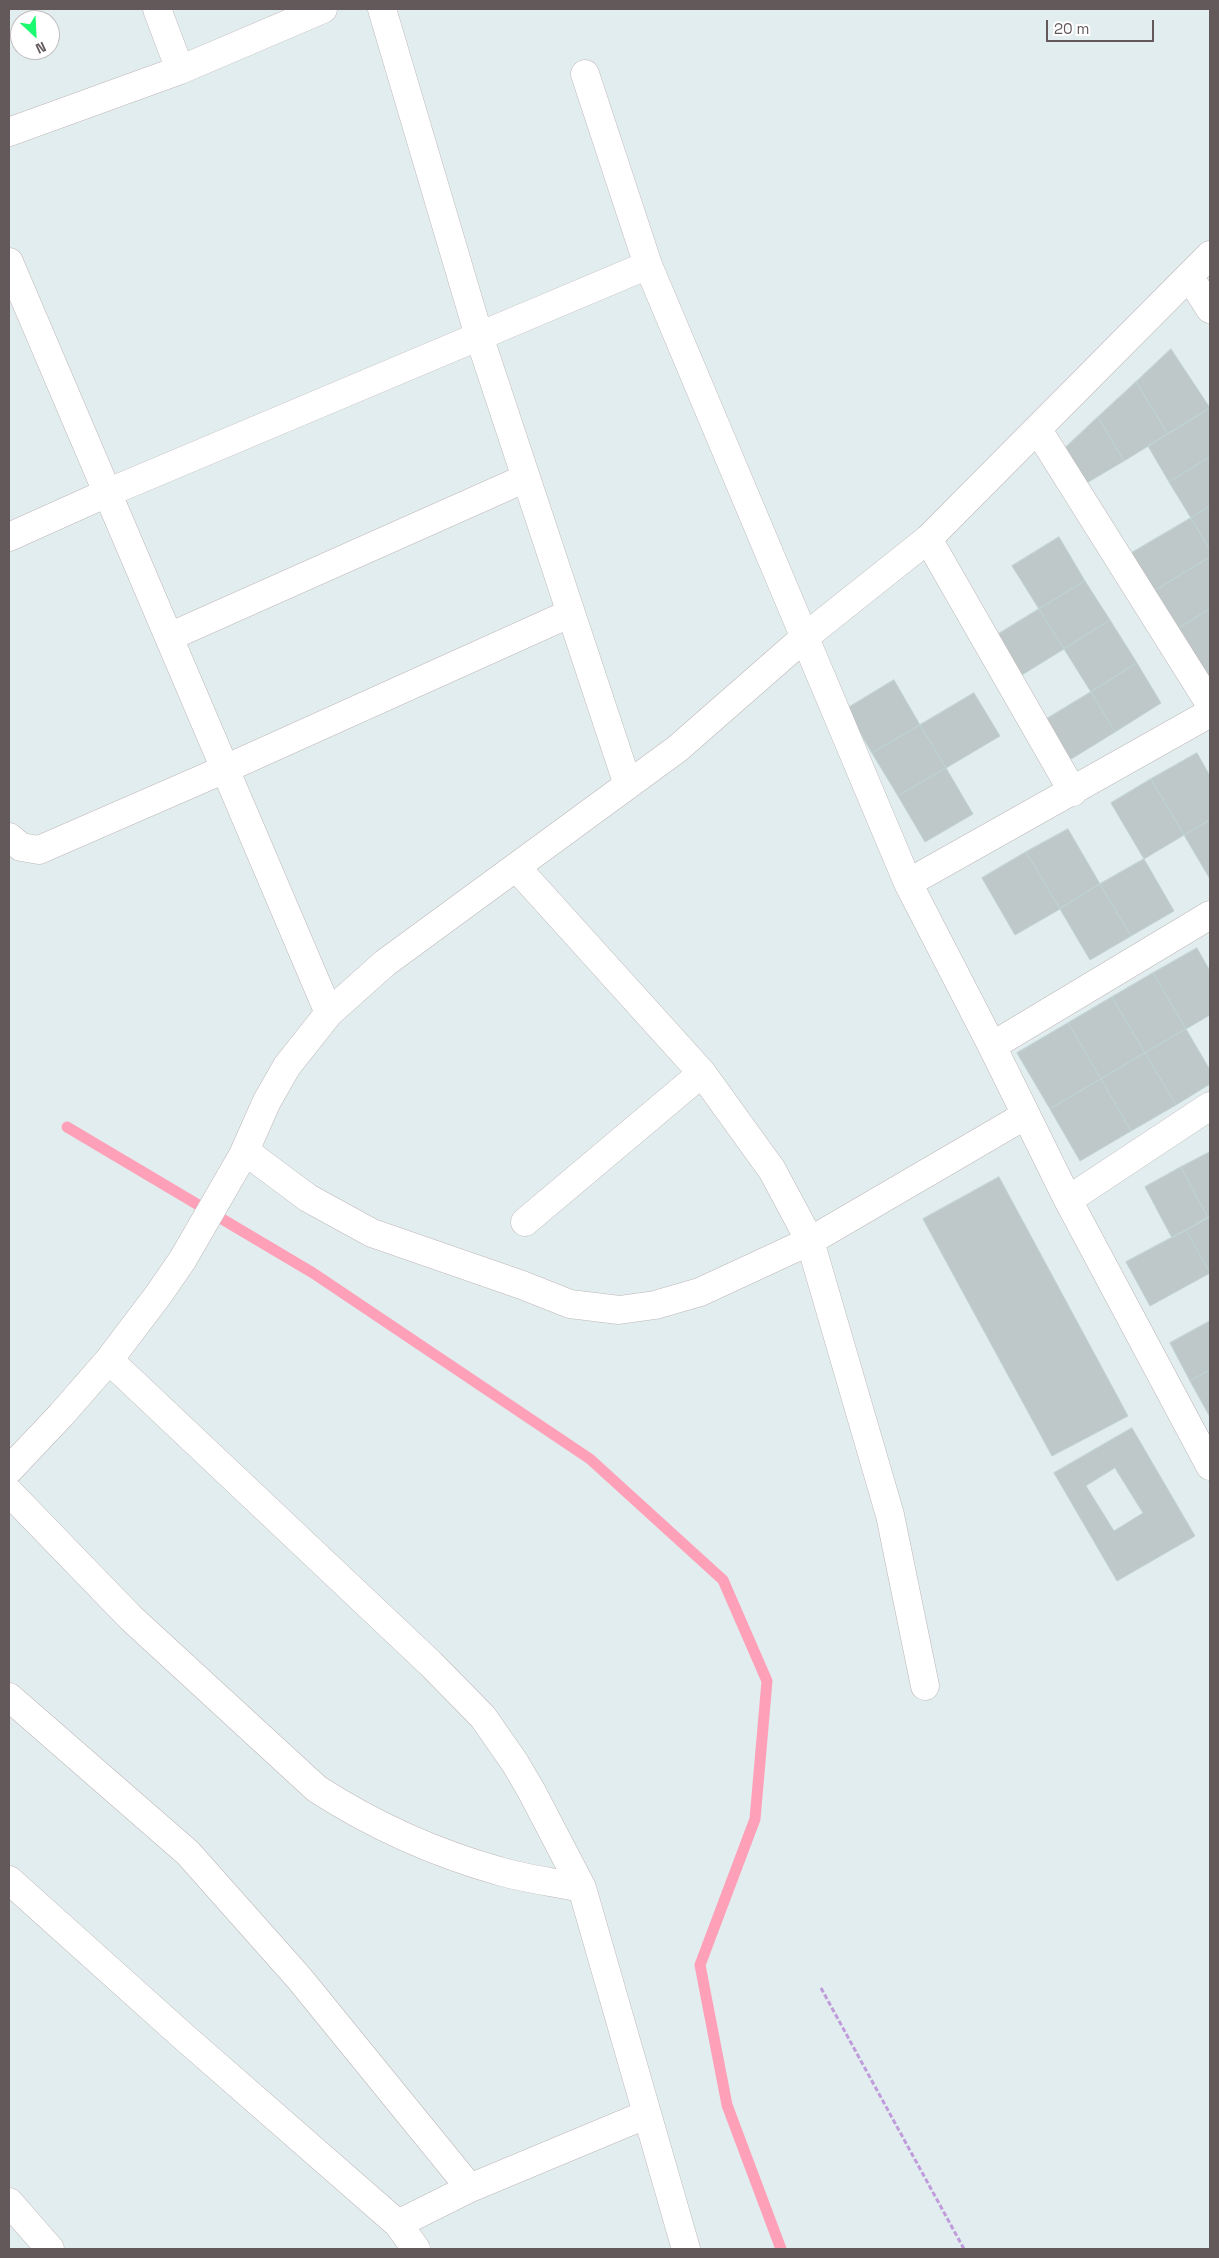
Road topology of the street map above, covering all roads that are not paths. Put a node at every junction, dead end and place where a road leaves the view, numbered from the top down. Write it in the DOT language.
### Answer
graph roads {
  1 [pos="157,9"];
  2 [pos="323,9"];
  3 [pos="382,9"];
  4 [pos="180,70"];
  5 [pos="585,74"];
  6 [pos="9,132"];
  7 [pos="1210,255"];
  8 [pos="9,262"];
  9 [pos="648,265"];
  10 [pos="1190,276"];
  11 [pos="1210,309"];
  12 [pos="479,336"];
  13 [pos="1038,430"];
  14 [pos="526,478"];
  15 [pos="107,493"];
  16 [pos="9,536"];
  17 [pos="928,539"];
  18 [pos="570,612"];
  19 [pos="169,637"];
  20 [pos="805,637"];
  21 [pos="1210,704"];
  22 [pos="1210,713"];
  23 [pos="225,769"];
  24 [pos="628,785"];
  25 [pos="1073,792"];
  26 [pos="9,837"];
  27 [pos="516,866"];
  28 [pos="908,884"];
  29 [pos="1210,915"];
  30 [pos="329,1013"];
  31 [pos="992,1046"];
  32 [pos="702,1073"];
  33 [pos="1210,1106"];
  34 [pos="1026,1115"];
  35 [pos="244,1153"];
  36 [pos="1068,1200"];
  37 [pos="525,1222"];
  38 [pos="810,1241"];
  39 [pos="109,1360"];
  40 [pos="1210,1466"];
  41 [pos="9,1470"];
  42 [pos="9,1492"];
  43 [pos="925,1686"];
  44 [pos="9,1697"];
  45 [pos="9,1880"];
  46 [pos="582,1888"];
  47 [pos="646,2115"];
  48 [pos="470,2188"];
  49 [pos="9,2202"];
  50 [pos="398,2224"];
  51 [pos="50,2249"];
  52 [pos="416,2249"];
  53 [pos="686,2249"];
  1 -- 4 [label="street"];
  2 -- 4 [label="street"];
  3 -- 12 [label="street"];
  4 -- 6 [label="street"];
  5 -- 9 [label="street"];
  7 -- 10 [label="street"];
  8 -- 15 [label="street"];
  9 -- 12 [label="street"];
  9 -- 20 [label="street"];
  10 -- 11 [label="street"];
  10 -- 13 [label="street"];
  12 -- 14 [label="street"];
  12 -- 15 [label="street"];
  13 -- 17 [label="street"];
  13 -- 21 [label="street"];
  14 -- 18 [label="street"];
  14 -- 19 [label="street"];
  15 -- 16 [label="street"];
  15 -- 19 [label="street"];
  17 -- 20 [label="street"];
  17 -- 25 [label="street"];
  18 -- 23 [label="street"];
  18 -- 24 [label="street"];
  19 -- 23 [label="street"];
  20 -- 24 [label="street"];
  20 -- 28 [label="street"];
  22 -- 25 [label="street"];
  23 -- 26 [label="street"];
  23 -- 30 [label="street"];
  24 -- 27 [label="street"];
  25 -- 28 [label="street"];
  27 -- 30 [label="street"];
  27 -- 32 [label="street"];
  28 -- 31 [label="street"];
  29 -- 31 [label="street"];
  30 -- 35 [label="street"];
  31 -- 34 [label="street"];
  32 -- 37 [label="street"];
  32 -- 38 [label="street"];
  33 -- 36 [label="street"];
  34 -- 36 [label="street"];
  34 -- 38 [label="street"];
  35 -- 38 [label="street"];
  35 -- 39 [label="street"];
  36 -- 40 [label="street"];
  38 -- 43 [label="street"];
  39 -- 41 [label="street"];
  39 -- 46 [label="street"];
  42 -- 46 [label="street"];
  44 -- 48 [label="street"];
  45 -- 50 [label="street"];
  46 -- 47 [label="street"];
  47 -- 48 [label="street"];
  47 -- 53 [label="street"];
  48 -- 50 [label="street"];
  49 -- 51 [label="street"];
  50 -- 52 [label="street"];
}
